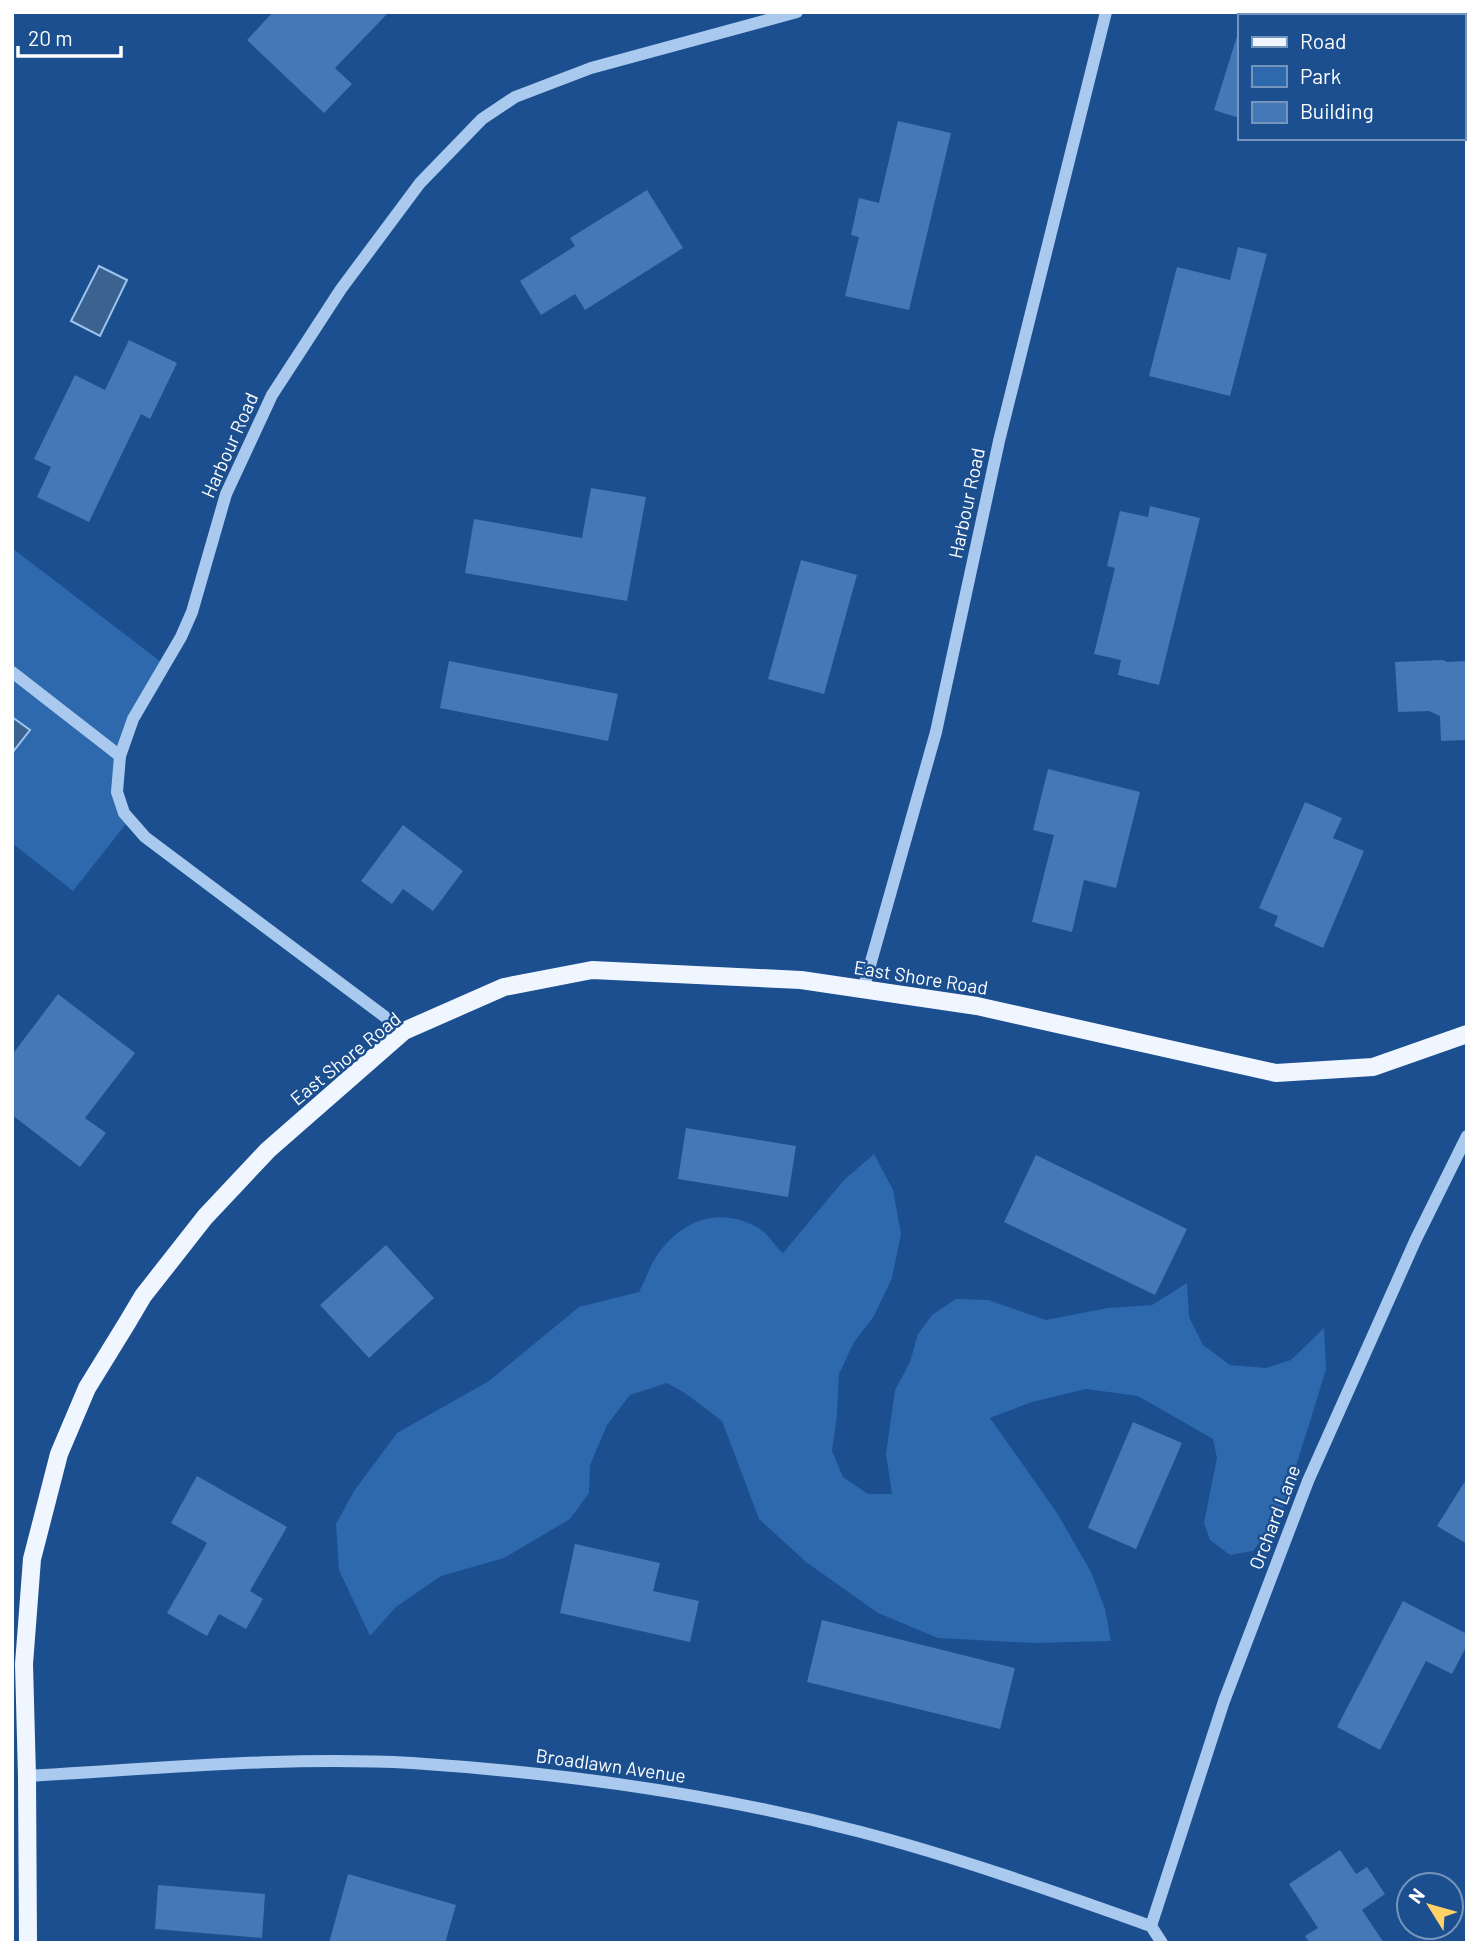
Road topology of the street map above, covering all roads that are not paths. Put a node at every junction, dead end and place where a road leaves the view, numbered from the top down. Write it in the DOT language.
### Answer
graph roads {
  1 [pos="797,12"];
  2 [pos="1104,16"];
  3 [pos="12,672"];
  4 [pos="120,756"];
  5 [pos="863,990"];
  6 [pos="404,1031"];
  7 [pos="1467,1034"];
  8 [pos="1467,1136"];
  9 [pos="19,1636"];
  10 [pos="27,1776"];
  11 [pos="1151,1926"];
  12 [pos="28,1943"];
  13 [pos="1162,1943"];
  1 -- 4 [label="street, Harbour Road"];
  2 -- 5 [label="street, Harbour Road"];
  3 -- 4 [label="street"];
  4 -- 6 [label="street, Harbour Road"];
  5 -- 6 [label="main road, East Shore Road"];
  5 -- 7 [label="main road, East Shore Road"];
  6 -- 9 [label="main road, East Shore Road"];
  8 -- 11 [label="street, Orchard Lane"];
  9 -- 10 [label="main road, East Shore Road"];
  10 -- 11 [label="street, Broadlawn Avenue"];
  10 -- 12 [label="main road, East Shore Road"];
  11 -- 13 [label="street"];
}
